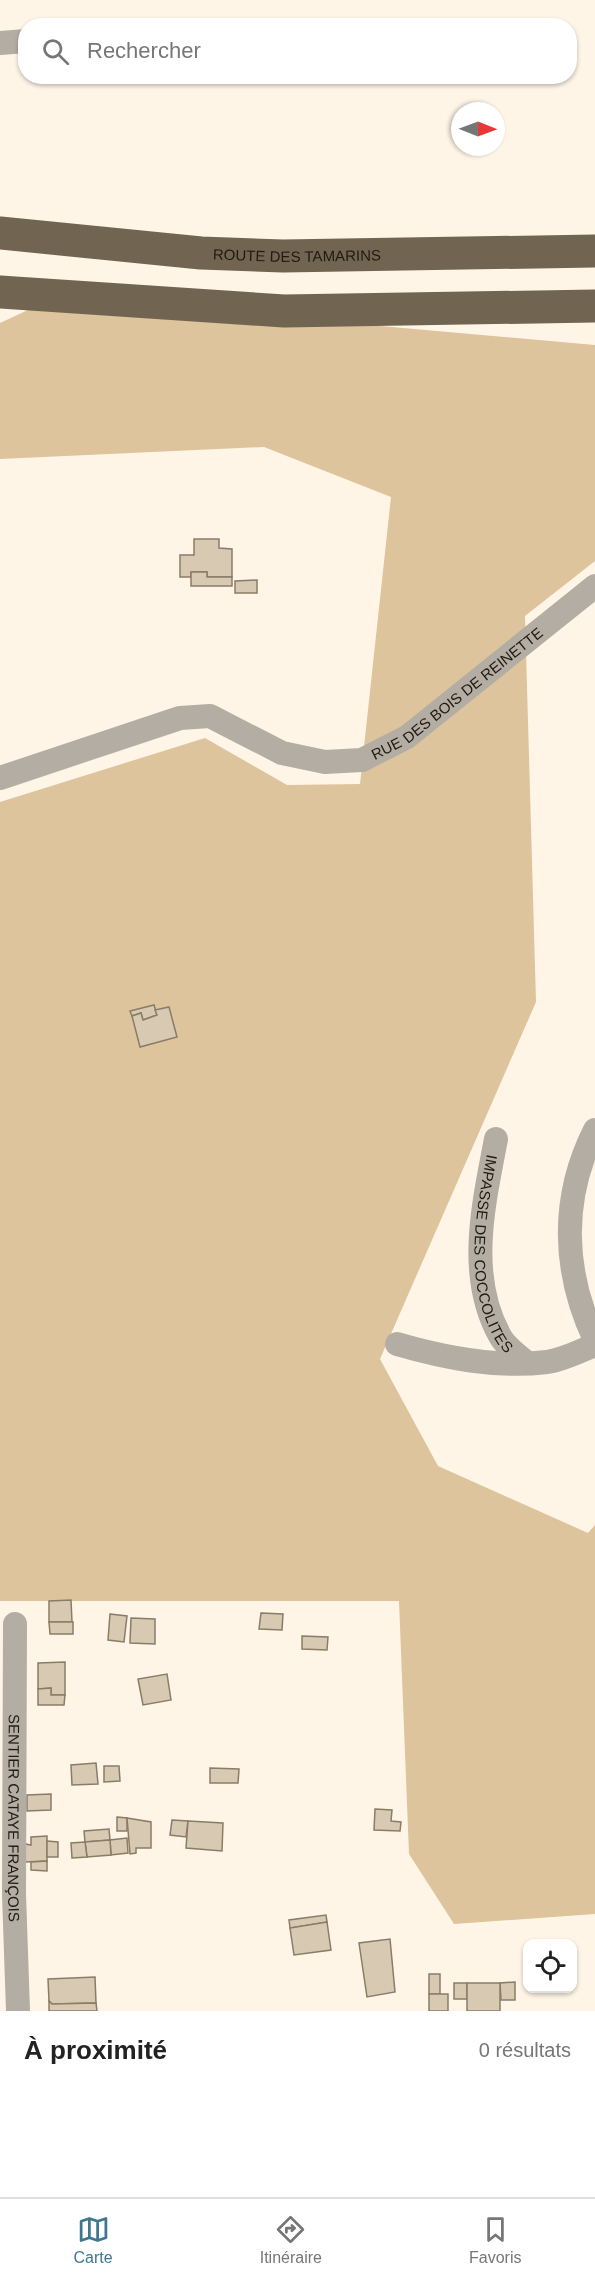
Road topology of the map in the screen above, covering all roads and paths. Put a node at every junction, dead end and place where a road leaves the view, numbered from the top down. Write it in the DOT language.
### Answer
graph roads {
  1 [pos="18,42"];
  2 [pos="0,43"];
  3 [pos="0,233"];
  4 [pos="595,251"];
  5 [pos="0,292"];
  6 [pos="595,306"];
  7 [pos="595,586"];
  8 [pos="0,778"];
  9 [pos="595,1130"];
  10 [pos="495,1139"];
  11 [pos="595,1340"];
  12 [pos="397,1344"];
  13 [pos="595,1345"];
  14 [pos="525,1362"];
  15 [pos="15,1624"];
  16 [pos="18,2011"];
  1 -- 2 [label="street"];
  3 -- 4 [label="highway, ROUTE DES TAMARINS"];
  5 -- 6 [label="highway"];
  7 -- 8 [label="street, RUE DES BOIS DE REINETTE"];
  9 -- 11 [label="street"];
  10 -- 14 [label="street, IMPASSE DES COCCOLITES"];
  12 -- 14 [label="street"];
  13 -- 14 [label="street"];
  15 -- 16 [label="street, SENTIER CATAYE FRANÇOIS"];
}
